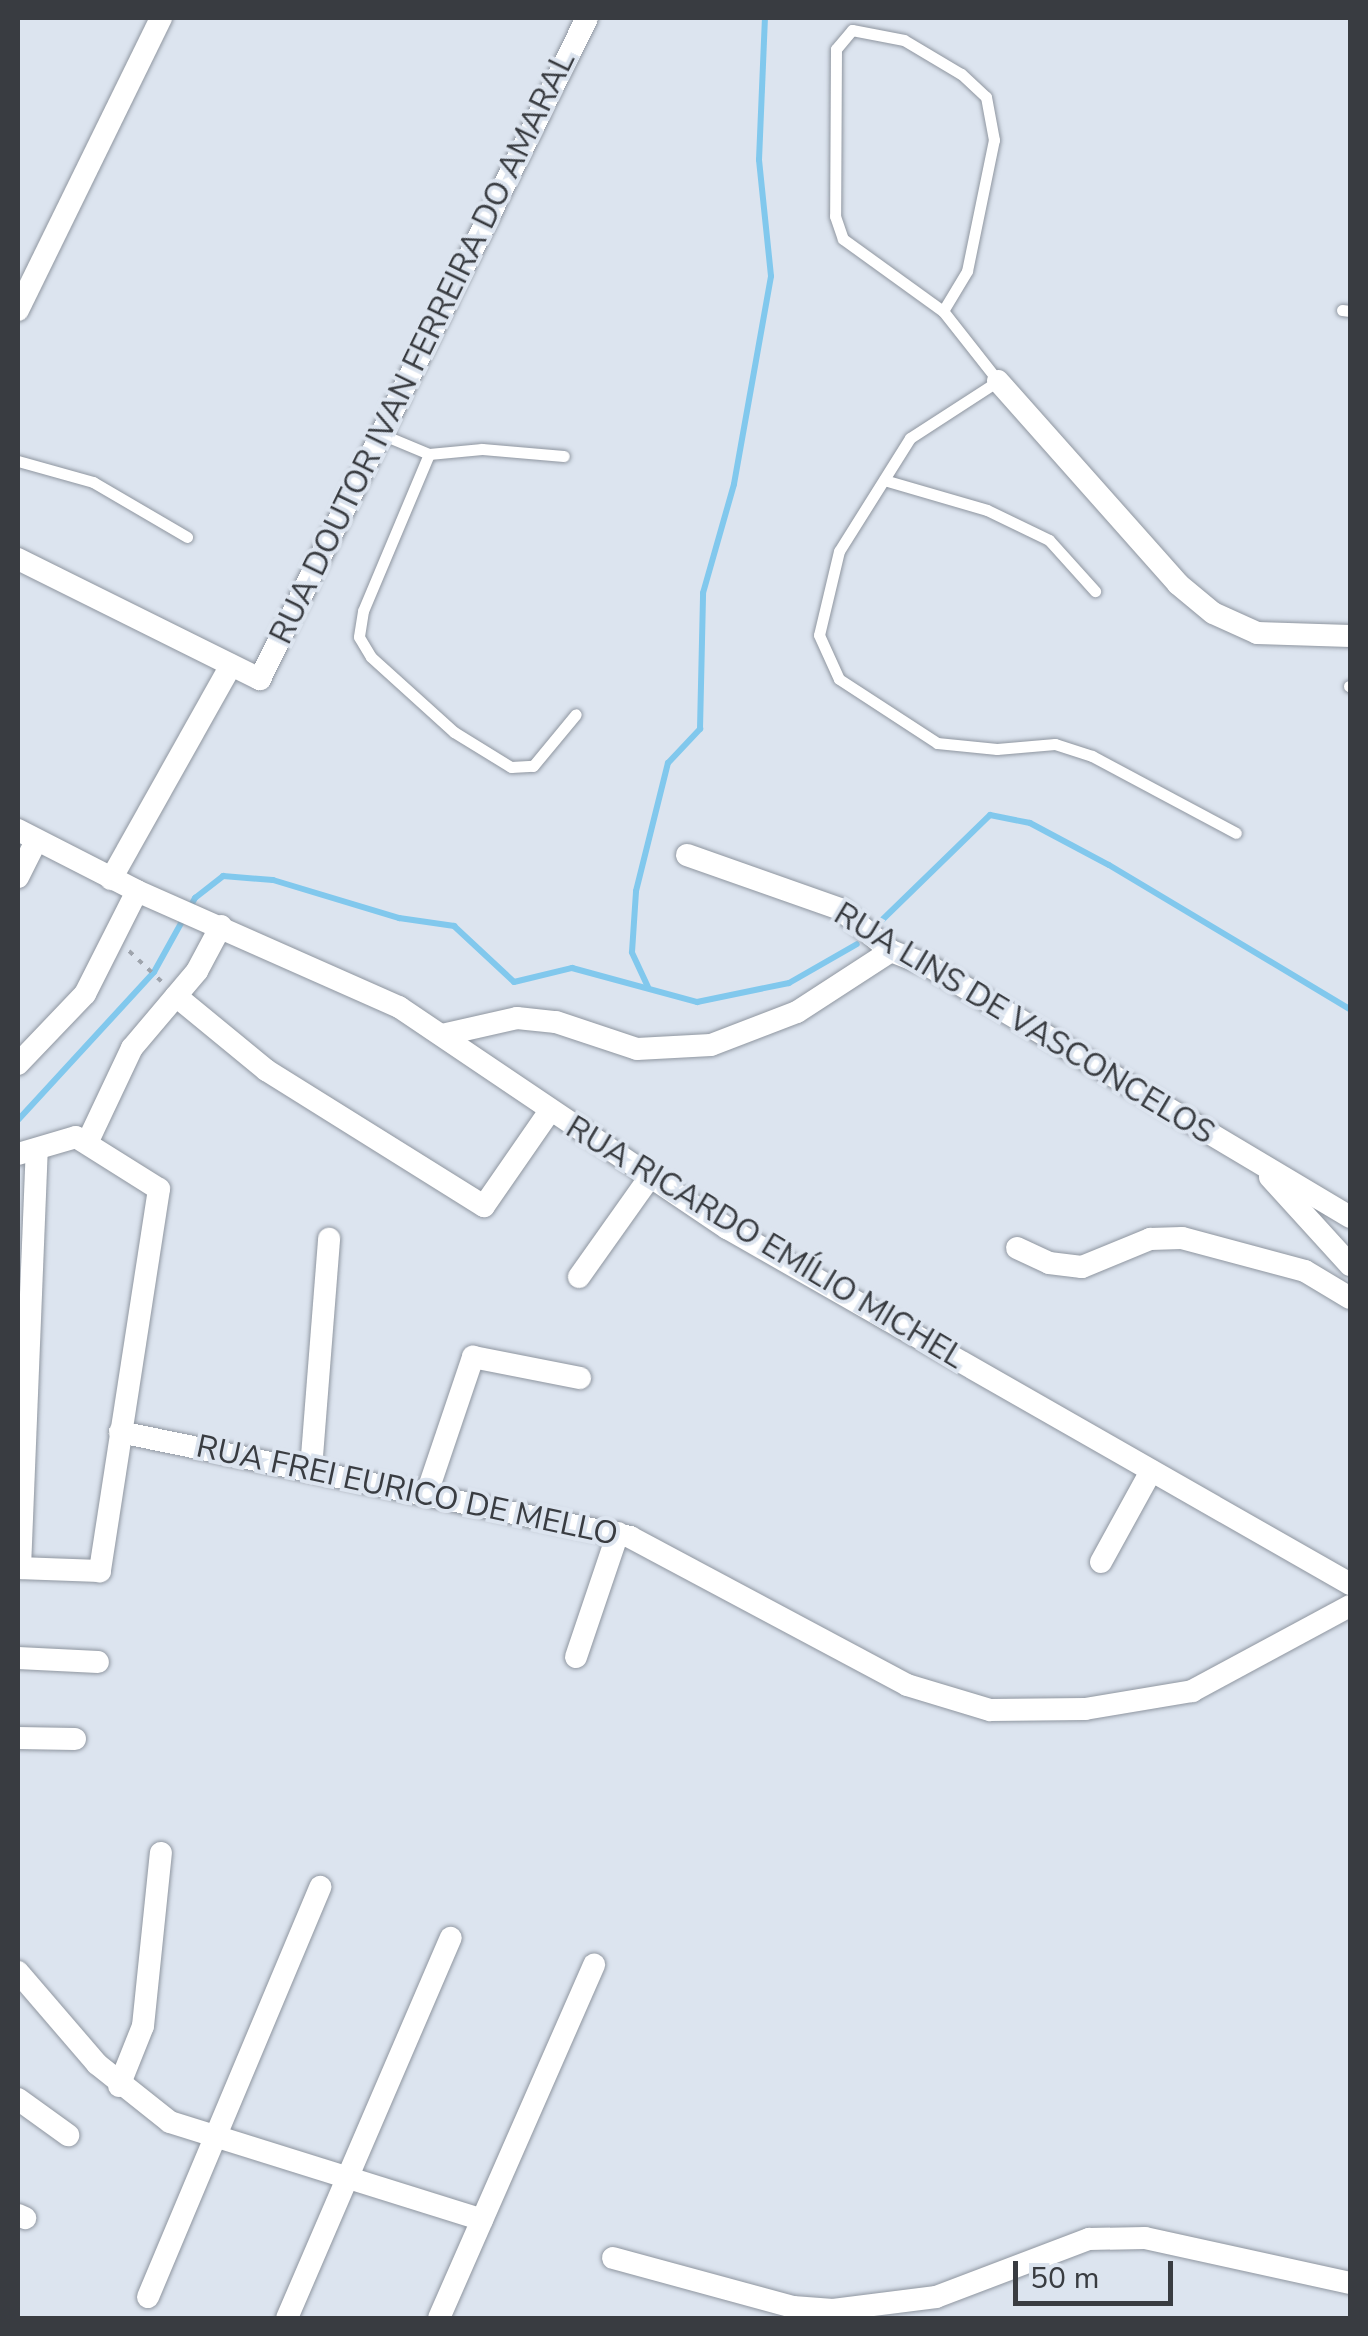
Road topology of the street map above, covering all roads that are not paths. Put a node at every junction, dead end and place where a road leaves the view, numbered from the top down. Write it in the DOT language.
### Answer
graph roads {
  1 [pos="161,18"];
  2 [pos="587,18"];
  3 [pos="18,310"];
  4 [pos="943,311"];
  5 [pos="998,381"];
  6 [pos="381,434"];
  7 [pos="430,454"];
  8 [pos="564,456"];
  9 [pos="18,461"];
  10 [pos="884,480"];
  11 [pos="188,537"];
  12 [pos="18,560"];
  13 [pos="1095,591"];
  14 [pos="1350,636"];
  15 [pos="231,665"];
  16 [pos="576,714"];
  17 [pos="1236,833"];
  18 [pos="26,835"];
  19 [pos="687,855"];
  20 [pos="18,877"];
  21 [pos="111,879"];
  22 [pos="137,892"];
  23 [pos="220,926"];
  24 [pos="891,951"];
  25 [pos="176,996"];
  26 [pos="442,1035"];
  27 [pos="18,1064"];
  28 [pos="549,1112"];
  29 [pos="88,1142"];
  30 [pos="27,1152"];
  31 [pos="1262,1166"];
  32 [pos="649,1178"];
  33 [pos="1350,1217"];
  34 [pos="329,1239"];
  35 [pos="1018,1248"];
  36 [pos="1350,1265"];
  37 [pos="579,1277"];
  38 [pos="1350,1298"];
  39 [pos="580,1378"];
  40 [pos="120,1432"];
  41 [pos="311,1469"];
  42 [pos="1151,1471"];
  43 [pos="427,1493"];
  44 [pos="618,1533"];
  45 [pos="1101,1562"];
  46 [pos="19,1568"];
  47 [pos="1350,1584"];
  48 [pos="1350,1606"];
  49 [pos="576,1656"];
  50 [pos="18,1658"];
  51 [pos="98,1662"];
  52 [pos="18,1738"];
  53 [pos="75,1739"];
  54 [pos="161,1852"];
  55 [pos="320,1887"];
  56 [pos="451,1938"];
  57 [pos="594,1964"];
  58 [pos="18,1972"];
  59 [pos="120,2086"];
  60 [pos="18,2099"];
  61 [pos="68,2135"];
  62 [pos="214,2140"];
  63 [pos="347,2179"];
  64 [pos="482,2220"];
  65 [pos="614,2258"];
  66 [pos="1350,2283"];
  67 [pos="148,2297"];
  68 [pos="288,2318"];
  69 [pos="439,2318"];
  1 -- 3 [label="street"];
  2 -- 6 [label="street, RUA DOUTOR IVAN FERREIRA DO AMARAL"];
  4 -- 4 [label="lane"];
  4 -- 5 [label="lane"];
  5 -- 10 [label="lane"];
  5 -- 14 [label="street"];
  6 -- 7 [label="lane"];
  6 -- 15 [label="street, RUA DOUTOR IVAN FERREIRA DO AMARAL"];
  7 -- 8 [label="lane"];
  7 -- 16 [label="lane"];
  9 -- 11 [label="lane"];
  10 -- 13 [label="lane"];
  10 -- 17 [label="lane"];
  12 -- 15 [label="street"];
  15 -- 21 [label="street"];
  18 -- 20 [label="street"];
  18 -- 21 [label="street, RUA RICARDO EMÍLIO MICHEL"];
  19 -- 24 [label="street, RUA LINS DE VASCONCELOS"];
  21 -- 22 [label="street, RUA RICARDO EMÍLIO MICHEL"];
  22 -- 23 [label="street, RUA RICARDO EMÍLIO MICHEL"];
  22 -- 27 [label="street"];
  23 -- 25 [label="street"];
  23 -- 26 [label="street, RUA RICARDO EMÍLIO MICHEL"];
  24 -- 26 [label="street"];
  24 -- 31 [label="street, RUA LINS DE VASCONCELOS"];
  25 -- 28 [label="street"];
  25 -- 29 [label="street"];
  26 -- 28 [label="street, RUA RICARDO EMÍLIO MICHEL"];
  28 -- 32 [label="street, RUA RICARDO EMÍLIO MICHEL"];
  29 -- 30 [label="street"];
  29 -- 40 [label="street"];
  30 -- 46 [label="street"];
  31 -- 33 [label="street, RUA LINS DE VASCONCELOS"];
  31 -- 36 [label="street"];
  32 -- 37 [label="street"];
  32 -- 42 [label="street, RUA RICARDO EMÍLIO MICHEL"];
  34 -- 41 [label="street"];
  35 -- 38 [label="street"];
  39 -- 43 [label="street"];
  40 -- 41 [label="street, RUA FREI EURICO DE MELLO"];
  40 -- 46 [label="street"];
  41 -- 43 [label="street, RUA FREI EURICO DE MELLO"];
  42 -- 45 [label="street"];
  42 -- 47 [label="street, RUA RICARDO EMÍLIO MICHEL"];
  43 -- 44 [label="street, RUA FREI EURICO DE MELLO"];
  44 -- 48 [label="street, RUA FREI EURICO DE MELLO"];
  44 -- 49 [label="street"];
  50 -- 51 [label="street"];
  52 -- 53 [label="street"];
  54 -- 59 [label="street"];
  55 -- 62 [label="street"];
  56 -- 63 [label="street"];
  57 -- 64 [label="street"];
  58 -- 59 [label="street"];
  59 -- 62 [label="street"];
  60 -- 61 [label="street"];
  62 -- 63 [label="street"];
  62 -- 67 [label="street"];
  63 -- 64 [label="street"];
  63 -- 68 [label="street"];
  64 -- 69 [label="street"];
  65 -- 66 [label="street"];
}
